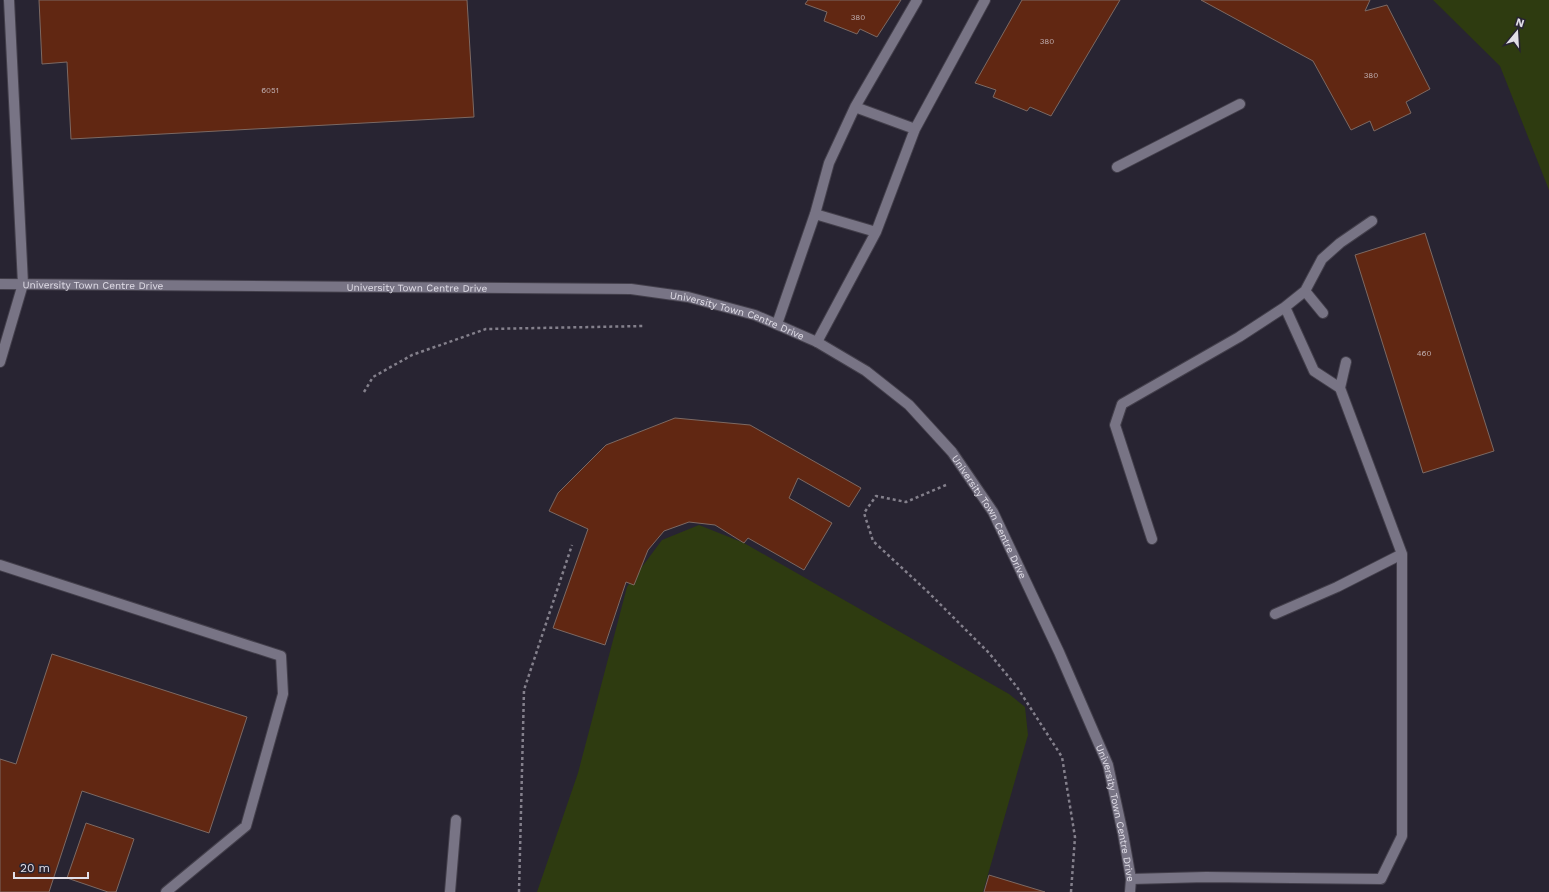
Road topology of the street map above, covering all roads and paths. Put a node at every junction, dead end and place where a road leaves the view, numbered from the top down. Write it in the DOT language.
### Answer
graph roads {
  1 [pos="9,0"];
  2 [pos="917,0"];
  3 [pos="986,0"];
  4 [pos="1240,104"];
  5 [pos="855,107"];
  6 [pos="915,129"];
  7 [pos="1117,167"];
  8 [pos="815,214"];
  9 [pos="1372,221"];
  10 [pos="876,232"];
  11 [pos="0,284"];
  12 [pos="23,284"];
  13 [pos="1305,290"];
  14 [pos="1285,307"];
  15 [pos="1323,313"];
  16 [pos="776,324"];
  17 [pos="645,326"];
  18 [pos="817,342"];
  19 [pos="0,362"];
  20 [pos="1346,362"];
  21 [pos="1340,388"];
  22 [pos="364,392"];
  23 [pos="946,484"];
  24 [pos="1152,539"];
  25 [pos="572,545"];
  26 [pos="1402,554"];
  27 [pos="1,568"];
  28 [pos="1275,614"];
  29 [pos="456,820"];
  30 [pos="1131,879"];
  31 [pos="166,892"];
  32 [pos="450,892"];
  33 [pos="519,892"];
  34 [pos="1071,892"];
  35 [pos="1130,892"];
  1 -- 12 [label="street"];
  2 -- 5 [label="street"];
  3 -- 6 [label="street"];
  4 -- 7 [label="street"];
  5 -- 6 [label="street"];
  5 -- 8 [label="street"];
  6 -- 10 [label="street"];
  8 -- 10 [label="street"];
  8 -- 16 [label="street"];
  9 -- 13 [label="street"];
  10 -- 18 [label="street"];
  11 -- 12 [label="street, University Town Centre Drive"];
  12 -- 16 [label="street, University Town Centre Drive"];
  12 -- 19 [label="street"];
  13 -- 14 [label="street"];
  13 -- 15 [label="street"];
  14 -- 21 [label="street"];
  14 -- 24 [label="street"];
  16 -- 18 [label="street, University Town Centre Drive"];
  17 -- 22 [label="path"];
  18 -- 30 [label="street, University Town Centre Drive"];
  20 -- 21 [label="street"];
  21 -- 26 [label="street"];
  23 -- 34 [label="path"];
  25 -- 33 [label="path"];
  26 -- 28 [label="street"];
  26 -- 30 [label="street"];
  27 -- 31 [label="street"];
  29 -- 32 [label="street"];
  30 -- 35 [label="street, University Town Centre Drive"];
}
